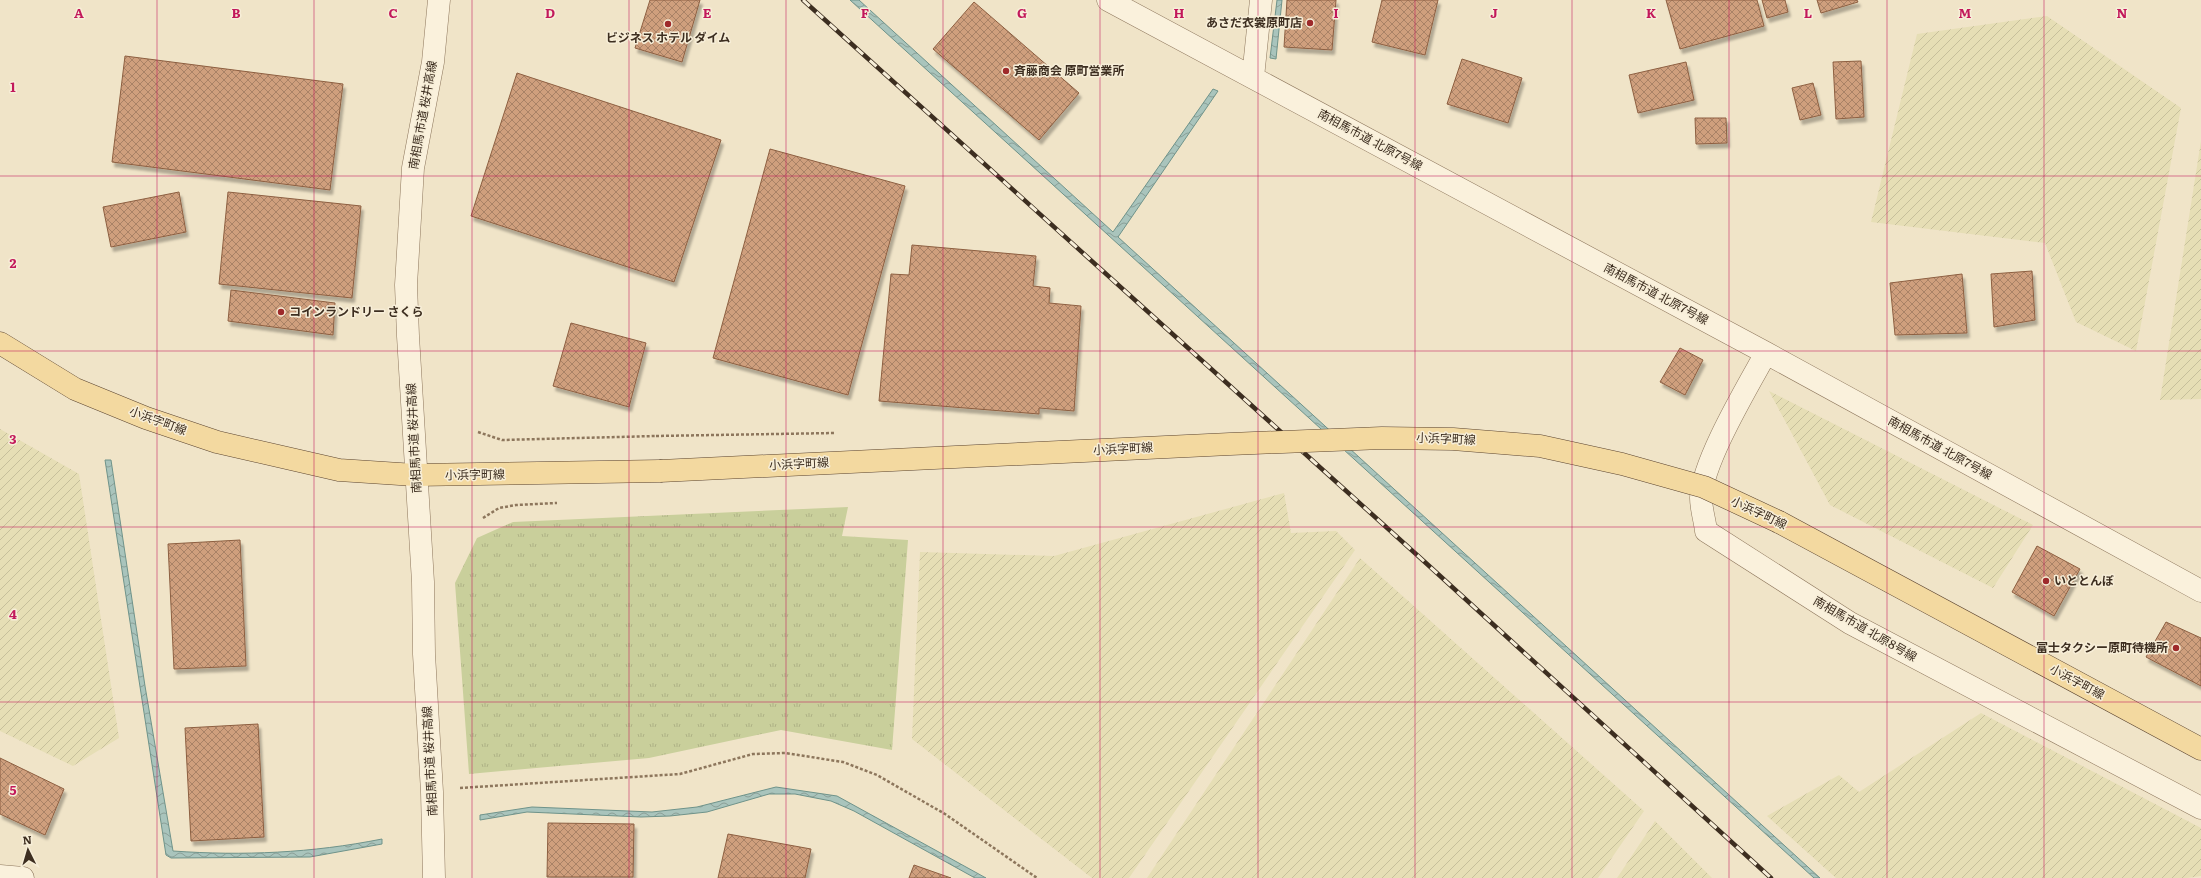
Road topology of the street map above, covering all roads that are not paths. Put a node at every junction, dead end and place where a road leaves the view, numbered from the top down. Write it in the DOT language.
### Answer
graph roads {
  1 [pos="439,0"];
  2 [pos="1108,0"];
  3 [pos="1261,0"];
  4 [pos="1253,77"];
  5 [pos="0,343"];
  6 [pos="1766,353"];
  7 [pos="415,476"];
  8 [pos="2201,591"];
  9 [pos="2201,748"];
  10 [pos="2201,808"];
  11 [pos="0,876"];
  12 [pos="23,878"];
  13 [pos="434,878"];
  1 -- 7 [label="street, 南相馬市道 桜井高線"];
  2 -- 4 [label="street, 南相馬市道 北原7号線"];
  3 -- 4 [label="street"];
  4 -- 6 [label="street, 南相馬市道 北原7号線"];
  5 -- 7 [label="main road, 小浜字町線"];
  6 -- 8 [label="street, 南相馬市道 北原7号線"];
  6 -- 10 [label="street, 南相馬市道 北原8号線"];
  7 -- 9 [label="main road, 小浜字町線, bridge"];
  7 -- 13 [label="street, 南相馬市道 桜井高線"];
  11 -- 12 [label="street"];
}
